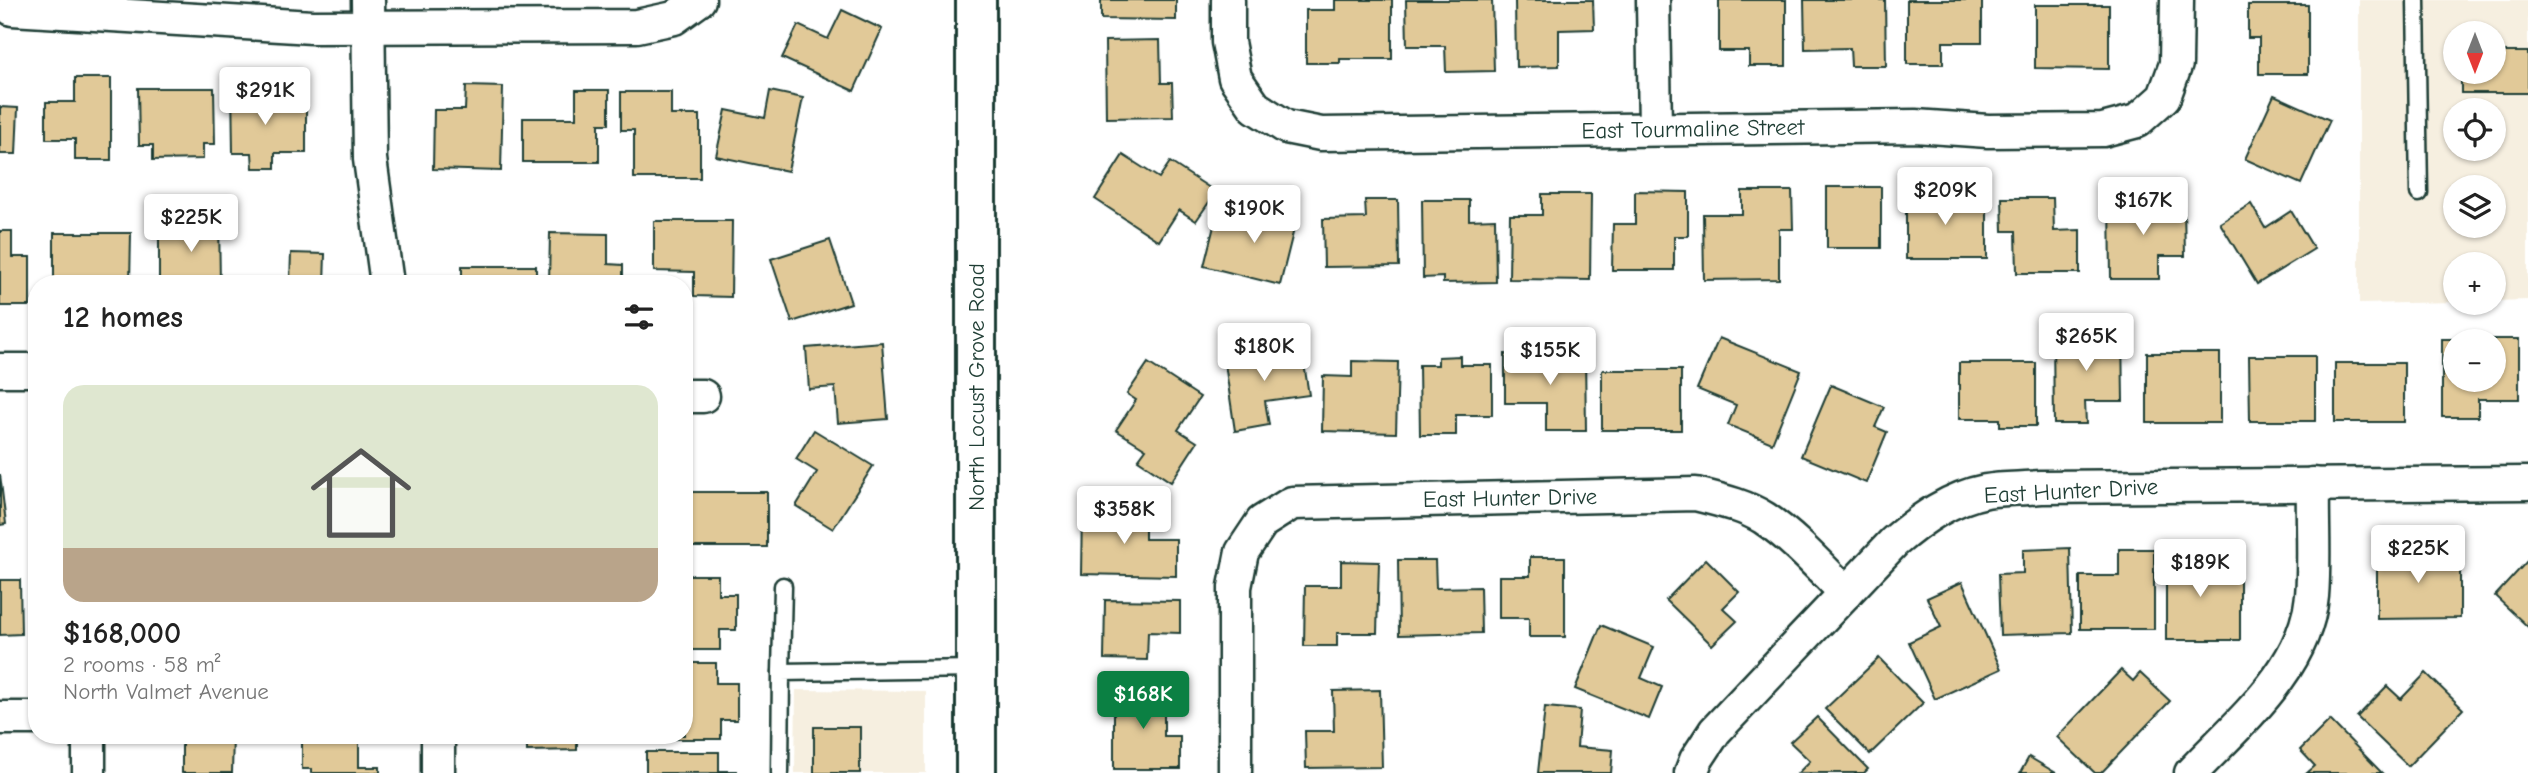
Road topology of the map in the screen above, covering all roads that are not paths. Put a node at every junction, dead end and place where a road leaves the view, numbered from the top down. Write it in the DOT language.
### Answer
graph roads {
  1 [pos="699,0"];
  2 [pos="976,0"];
  3 [pos="1228,0"];
  4 [pos="1653,0"];
  5 [pos="2177,0"];
  6 [pos="2416,0"];
  7 [pos="12,9"];
  8 [pos="368,13"];
  9 [pos="1655,129"];
  10 [pos="2419,192"];
  11 [pos="386,275"];
  12 [pos="0,370"];
  13 [pos="28,370"];
  14 [pos="2528,483"];
  15 [pos="2313,484"];
  16 [pos="783,586"];
  17 [pos="1846,593"];
  18 [pos="976,669"];
  19 [pos="781,672"];
  20 [pos="0,718"];
  21 [pos="28,718"];
  22 [pos="89,744"];
  23 [pos="438,744"];
  24 [pos="89,773"];
  25 [pos="438,773"];
  26 [pos="780,773"];
  27 [pos="976,773"];
  28 [pos="1235,773"];
  29 [pos="1691,773"];
  30 [pos="2190,773"];
  1 -- 8 [label="street"];
  2 -- 18 [label="main road, North Locust Grove Road"];
  3 -- 9 [label="street, East Tourmaline Street"];
  4 -- 9 [label="street"];
  5 -- 9 [label="street, East Tourmaline Street"];
  6 -- 10 [label="lane"];
  7 -- 8 [label="street"];
  8 -- 11 [label="street"];
  12 -- 13 [label="street"];
  14 -- 15 [label="street, East Hunter Drive"];
  15 -- 17 [label="street, East Hunter Drive"];
  15 -- 30 [label="street"];
  16 -- 19 [label="lane"];
  17 -- 28 [label="street, East Hunter Drive"];
  17 -- 29 [label="street"];
  18 -- 19 [label="lane"];
  18 -- 27 [label="main road, North Locust Grove Road"];
  19 -- 26 [label="lane"];
  20 -- 21 [label="street"];
  22 -- 24 [label="street"];
  23 -- 25 [label="street"];
}
